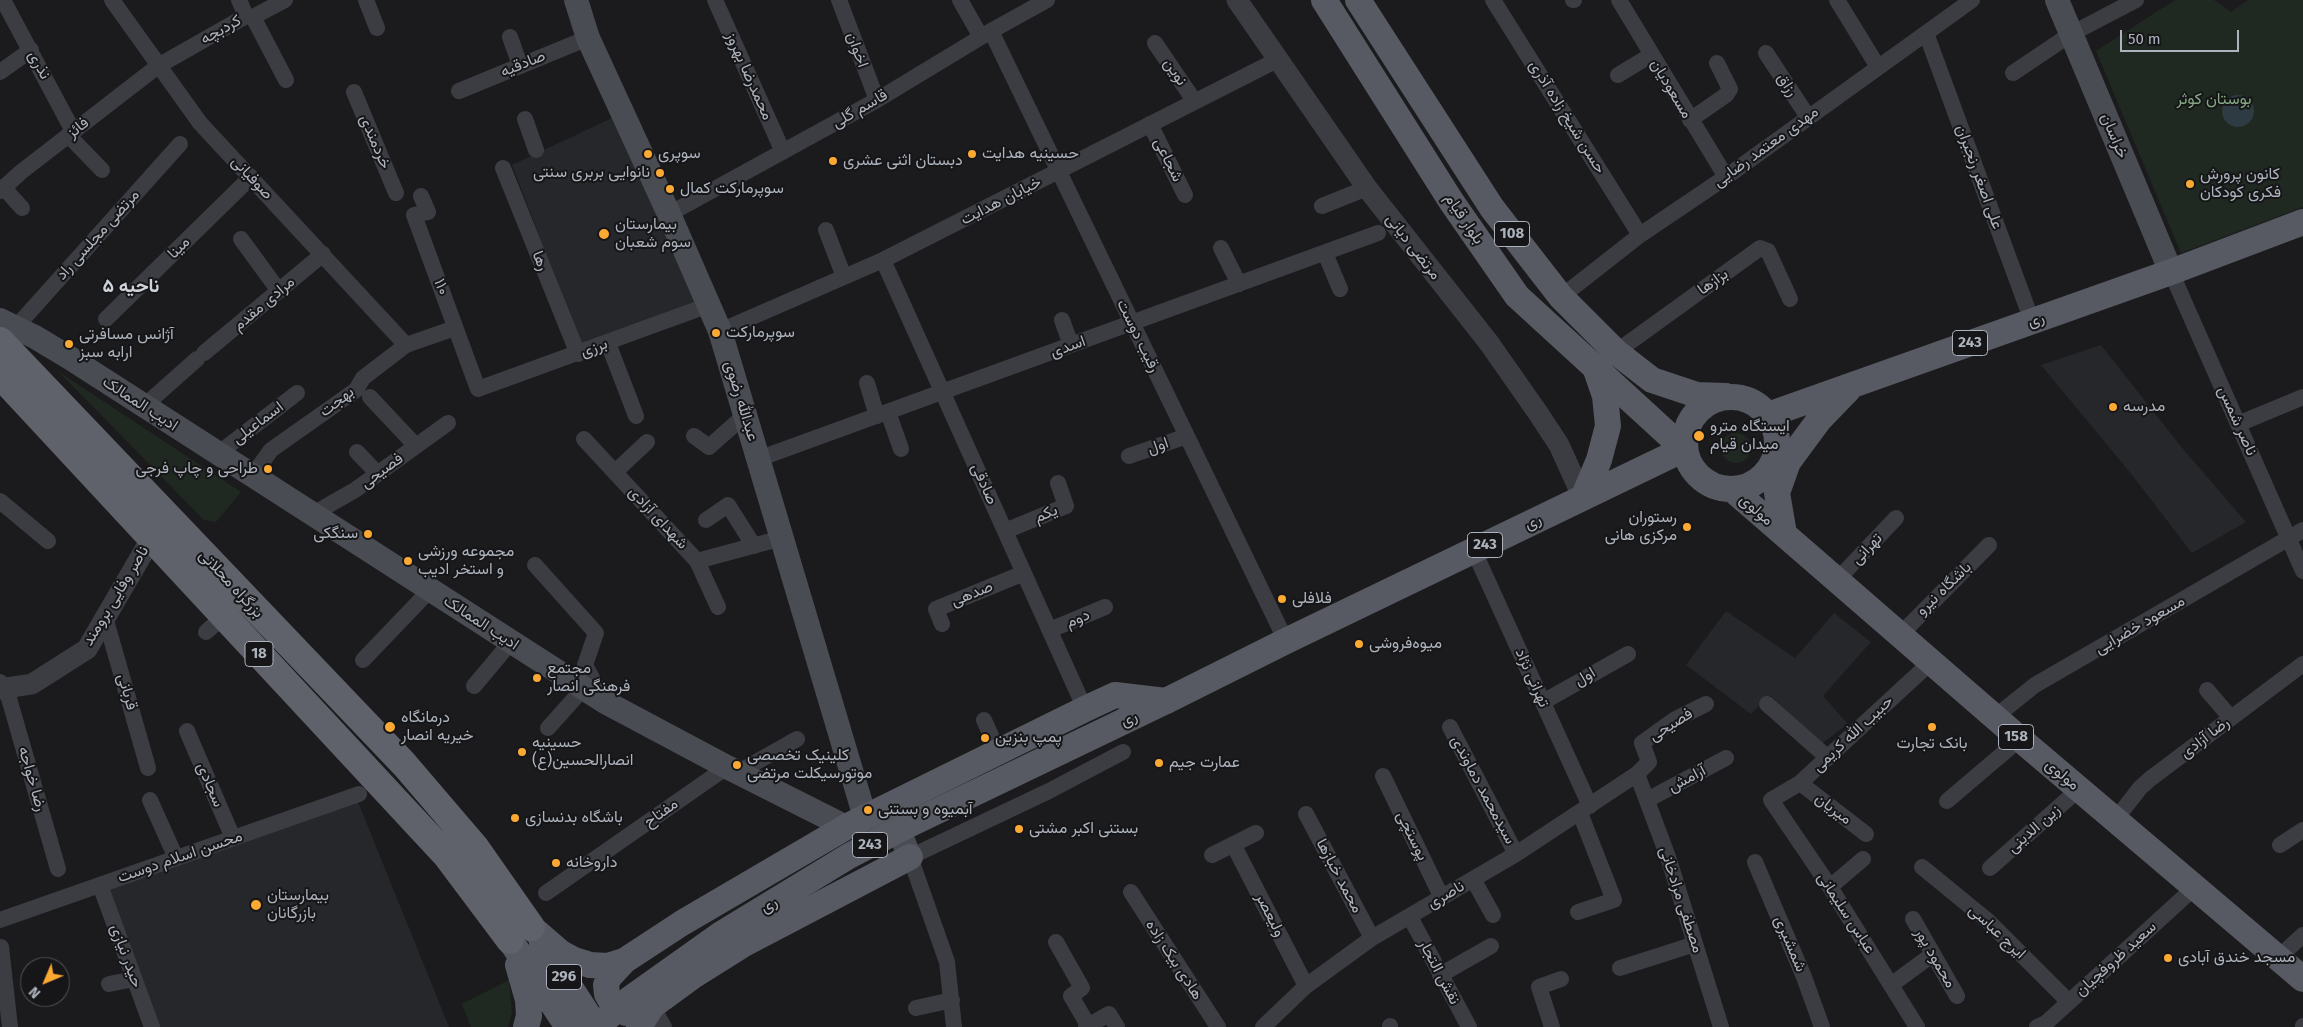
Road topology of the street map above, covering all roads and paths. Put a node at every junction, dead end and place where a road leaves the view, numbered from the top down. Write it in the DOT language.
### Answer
graph roads {
  1 [pos="112,0"];
  2 [pos="239,0"];
  3 [pos="285,0"];
  4 [pos="366,0"];
  5 [pos="576,0"];
  6 [pos="715,0"];
  7 [pos="839,0"];
  8 [pos="960,0"];
  9 [pos="1047,0"];
  10 [pos="1237,0"];
  11 [pos="1324,0"];
  12 [pos="1358,0"];
  13 [pos="1493,0"];
  14 [pos="1619,0"];
  15 [pos="1837,0"];
  16 [pos="1972,0"];
  17 [pos="2057,0"];
  18 [pos="2136,0"];
  19 [pos="5,1"];
  20 [pos="249,17"];
  21 [pos="377,28"];
  22 [pos="1926,32"];
  23 [pos="986,34"];
  24 [pos="2071,34"];
  25 [pos="510,37"];
  26 [pos="588,38"];
  27 [pos="1155,43"];
  28 [pos="31,50"];
  29 [pos="1766,52"];
  30 [pos="1651,55"];
  31 [pos="1277,60"];
  32 [pos="1717,63"];
  33 [pos="520,65"];
  34 [pos="158,66"];
  35 [pos="1878,67"];
  36 [pos="0,72"];
  37 [pos="2013,72"];
  38 [pos="1618,75"];
  39 [pos="286,80"];
  40 [pos="460,91"];
  41 [pos="354,92"];
  42 [pos="877,100"];
  43 [pos="1195,102"];
  44 [pos="1808,117"];
  45 [pos="525,119"];
  46 [pos="1690,120"];
  47 [pos="1150,124"];
  48 [pos="71,133"];
  49 [pos="180,144"];
  50 [pos="536,150"];
  51 [pos="783,152"];
  52 [pos="503,168"];
  53 [pos="102,170"];
  54 [pos="1059,172"];
  55 [pos="251,177"];
  56 [pos="1726,177"];
  57 [pos="1367,188"];
  58 [pos="2,189"];
  59 [pos="396,193"];
  60 [pos="1185,195"];
  61 [pos="421,196"];
  62 [pos="1322,206"];
  63 [pos="22,208"];
  64 [pos="669,214"];
  65 [pos="2303,222"];
  66 [pos="826,230"];
  67 [pos="1378,233"];
  68 [pos="1640,235"];
  69 [pos="241,239"];
  70 [pos="1221,248"];
  71 [pos="1325,253"];
  72 [pos="323,254"];
  73 [pos="883,260"];
  74 [pos="2171,272"];
  75 [pos="844,277"];
  76 [pos="1239,284"];
  77 [pos="1340,289"];
  78 [pos="279,291"];
  79 [pos="1561,297"];
  80 [pos="1790,299"];
  81 [pos="709,305"];
  82 [pos="106,319"];
  83 [pos="1062,320"];
  84 [pos="2032,321"];
  85 [pos="1132,323"];
  86 [pos="456,328"];
  87 [pos="5,329"];
  88 [pos="720,331"];
  89 [pos="608,343"];
  90 [pos="406,345"];
  91 [pos="1071,345"];
  92 [pos="1616,352"];
  93 [pos="578,354"];
  94 [pos="1595,369"];
  95 [pos="0,374"];
  96 [pos="866,383"];
  97 [pos="1852,386"];
  98 [pos="478,390"];
  99 [pos="943,392"];
  100 [pos="297,393"];
  101 [pos="1726,396"];
  102 [pos="370,397"];
  103 [pos="2303,397"];
  104 [pos="143,407"];
  105 [pos="882,414"];
  106 [pos="1768,415"];
  107 [pos="636,416"];
  108 [pos="745,416"];
  109 [pos="448,423"];
  110 [pos="2238,424"];
  111 [pos="694,436"];
  112 [pos="1186,436"];
  113 [pos="584,439"];
  114 [pos="647,442"];
  115 [pos="416,446"];
  116 [pos="901,449"];
  117 [pos="1684,449"];
  118 [pos="357,452"];
  119 [pos="219,453"];
  120 [pos="1129,456"];
  121 [pos="758,460"];
  122 [pos="615,472"];
  123 [pos="253,474"];
  124 [pos="378,474"];
  125 [pos="1058,483"];
  126 [pos="1733,490"];
  127 [pos="1583,498"];
  128 [pos="0,501"];
  129 [pos="313,514"];
  130 [pos="1896,518"];
  131 [pos="706,520"];
  132 [pos="1005,531"];
  133 [pos="1784,534"];
  134 [pos="2296,535"];
  135 [pos="151,538"];
  136 [pos="782,538"];
  137 [pos="48,541"];
  138 [pos="1989,544"];
  139 [pos="754,546"];
  140 [pos="1474,551"];
  141 [pos="697,561"];
  142 [pos="534,565"];
  143 [pos="2303,571"];
  144 [pos="1024,573"];
  145 [pos="1837,580"];
  146 [pos="430,590"];
  147 [pos="718,607"];
  148 [pos="1105,607"];
  149 [pos="105,617"];
  150 [pos="942,624"];
  151 [pos="1050,630"];
  152 [pos="1900,635"];
  153 [pos="1286,641"];
  154 [pos="512,642"];
  155 [pos="1628,654"];
  156 [pos="364,660"];
  157 [pos="1931,662"];
  158 [pos="2303,664"];
  159 [pos="2,686"];
  160 [pos="474,686"];
  161 [pos="583,689"];
  162 [pos="2207,690"];
  163 [pos="1166,701"];
  164 [pos="605,702"];
  165 [pos="1543,702"];
  166 [pos="1706,704"];
  167 [pos="1767,704"];
  168 [pos="1085,709"];
  169 [pos="1995,717"];
  170 [pos="2231,718"];
  171 [pos="984,720"];
  172 [pos="365,723"];
  173 [pos="1450,727"];
  174 [pos="548,728"];
  175 [pos="187,731"];
  176 [pos="797,739"];
  177 [pos="2020,739"];
  178 [pos="341,744"];
  179 [pos="998,751"];
  180 [pos="1123,752"];
  181 [pos="1726,758"];
  182 [pos="1828,758"];
  183 [pos="148,768"];
  184 [pos="732,770"];
  185 [pos="1637,774"];
  186 [pos="1383,776"];
  187 [pos="1800,783"];
  188 [pos="2079,789"];
  189 [pos="359,794"];
  190 [pos="150,800"];
  191 [pos="1647,800"];
  192 [pos="1771,800"];
  193 [pos="1947,801"];
  194 [pos="1585,809"];
  195 [pos="1306,814"];
  196 [pos="2115,820"];
  197 [pos="856,822"];
  198 [pos="2303,830"];
  199 [pos="1256,833"];
  200 [pos="1866,834"];
  201 [pos="233,838"];
  202 [pos="1233,844"];
  203 [pos="2280,845"];
  204 [pos="1516,854"];
  205 [pos="1212,855"];
  206 [pos="910,856"];
  207 [pos="176,858"];
  208 [pos="1863,859"];
  209 [pos="1755,862"];
  210 [pos="1922,867"];
  211 [pos="1990,868"];
  212 [pos="58,869"];
  213 [pos="1473,879"];
  214 [pos="100,885"];
  215 [pos="1830,887"];
  216 [pos="2194,888"];
  217 [pos="1131,892"];
  218 [pos="546,893"];
  219 [pos="1442,896"];
  220 [pos="1578,912"];
  221 [pos="1493,915"];
  222 [pos="1410,917"];
  223 [pos="1913,919"];
  224 [pos="0,920"];
  225 [pos="521,934"];
  226 [pos="2303,935"];
  227 [pos="1372,938"];
  228 [pos="1056,942"];
  229 [pos="1695,944"];
  230 [pos="1,946"];
  231 [pos="1492,946"];
  232 [pos="1933,954"];
  233 [pos="2278,958"];
  234 [pos="624,961"];
  235 [pos="1620,968"];
  236 [pos="1440,975"];
  237 [pos="134,979"];
  238 [pos="1561,979"];
  239 [pos="2303,979"];
  240 [pos="109,984"];
  241 [pos="1891,984"];
  242 [pos="1306,986"];
  243 [pos="1957,996"];
  244 [pos="952,1000"];
  245 [pos="2069,1002"];
  246 [pos="916,1008"];
  247 [pos="652,1020"];
  248 [pos="1087,1026"];
  249 [pos="10,1027"];
  250 [pos="152,1027"];
  251 [pos="526,1027"];
  252 [pos="568,1027"];
  253 [pos="596,1027"];
  254 [pos="954,1027"];
  255 [pos="1117,1027"];
  256 [pos="1218,1027"];
  257 [pos="1264,1027"];
  258 [pos="1469,1027"];
  259 [pos="1552,1027"];
  260 [pos="1721,1027"];
  261 [pos="1822,1027"];
  262 [pos="1917,1027"];
  263 [pos="2037,1027"];
  1 -- 34 [label="street, صوفیانی"];
  2 -- 20 [label="street"];
  3 -- 20 [label="street, کردبچه"];
  4 -- 21 [label="street"];
  5 -- 26 [label="main road, عبدالله رضوی"];
  6 -- 51 [label="street, محمدرضا بهروز"];
  7 -- 42 [label="street, اخوان"];
  8 -- 23 [label="street, رقیب دوست"];
  9 -- 23 [label="street, قاسم گلی"];
  10 -- 31 [label="street, مرتضی دیانی"];
  11 -- 94 [label="main road, بلوار قیام / 108"];
  12 -- 79 [label="main road, بلوار قیام / 108"];
  13 -- 68 [label="street, حسن شیخ زاده آذری"];
  14 -- 30 [label="street, مسعودیان"];
  15 -- 35 [label="street"];
  16 -- 22 [label="street, مهدی معتمد رضایی"];
  17 -- 24 [label="main road, خراسان"];
  18 -- 24 [label="street"];
  19 -- 28 [label="street, نذری"];
  20 -- 34 [label="street, کردبچه"];
  20 -- 39 [label="street"];
  22 -- 35 [label="street, مهدی معتمد رضایی"];
  22 -- 84 [label="street, علی اصغر رنجبران"];
  23 -- 42 [label="street, قاسم گلی"];
  23 -- 54 [label="street, رقیب دوست"];
  24 -- 37 [label="street"];
  24 -- 74 [label="main road, خراسان"];
  25 -- 33 [label="street"];
  26 -- 33 [label="street, صادقیه"];
  26 -- 64 [label="main road, عبدالله رضوی"];
  27 -- 43 [label="street, نوین"];
  28 -- 36 [label="street"];
  28 -- 48 [label="street, نذری"];
  29 -- 44 [label="street, رزاق"];
  30 -- 38 [label="street"];
  30 -- 46 [label="street, مسعودیان"];
  31 -- 43 [label="street, خیابان‌ هدایت"];
  31 -- 57 [label="street, مرتضی دیانی"];
  32 -- 46 [label="street"];
  33 -- 40 [label="street, صادقیه"];
  34 -- 48 [label="street, فائز"];
  34 -- 55 [label="street, صوفیانی"];
  35 -- 44 [label="street, مهدی معتمد رضایی"];
  41 -- 59 [label="street, خردمندی"];
  42 -- 51 [label="street, قاسم گلی"];
  43 -- 47 [label="street, خیابان‌ هدایت"];
  44 -- 56 [label="street, مهدی معتمد رضایی"];
  45 -- 50 [label="street"];
  46 -- 56 [label="street, مسعودیان"];
  47 -- 54 [label="street, خیابان‌ هدایت"];
  47 -- 60 [label="street, شجاعی"];
  48 -- 53 [label="street"];
  48 -- 58 [label="street, فائز"];
  49 -- 87 [label="street, مرتضی مجلسی راد"];
  51 -- 64 [label="street, قاسم گلی"];
  52 -- 93 [label="street, رها"];
  54 -- 73 [label="street, خیابان‌ هدایت"];
  54 -- 85 [label="street, رقیب دوست"];
  55 -- 72 [label="street, صوفیانی"];
  55 -- 82 [label="street, مینا"];
  56 -- 68 [label="street, مهدی معتمد رضایی"];
  57 -- 62 [label="street"];
  57 -- 127 [label="street, مرتضی دیانی"];
  58 -- 63 [label="street"];
  61 -- 86 [label="street, ۱۱۰"];
  64 -- 81 [label="main road, عبدالله رضوی"];
  65 -- 74 [label="main road, ری / 243"];
  66 -- 75 [label="street"];
  67 -- 71 [label="street, اسدی"];
  68 -- 79 [label="street, مهدی معتمد رضایی"];
  69 -- 78 [label="street"];
  70 -- 76 [label="street"];
  71 -- 76 [label="street, اسدی"];
  71 -- 77 [label="street"];
  72 -- 78 [label="street, مرادی مقدم"];
  72 -- 90 [label="street, صوفیانی"];
  73 -- 75 [label="street, خیابان‌ هدایت"];
  73 -- 99 [label="street, صادقی"];
  74 -- 84 [label="main road, ری / 243"];
  74 -- 110 [label="street, ناصر شمس"];
  75 -- 88 [label="street, خیابان‌ هدایت"];
  76 -- 85 [label="street, اسدی"];
  78 -- 104 [label="street, مرادی مقدم"];
  79 -- 92 [label="main road, بلوار قیام / 108"];
  80 -- 92 [label="street, بزازها"];
  81 -- 88 [label="main road, عبدالله رضوی"];
  81 -- 89 [label="street, برزی"];
  83 -- 91 [label="street"];
  84 -- 97 [label="main road, ری / 243"];
  85 -- 91 [label="street, اسدی"];
  85 -- 112 [label="street, رقیب دوست"];
  86 -- 90 [label="street, بهجت"];
  86 -- 98 [label="street, ۱۱۰"];
  87 -- 104 [label="main road, ادیب الممالک"];
  87 -- 172 [label="highway, بزرگراه محلاتی / 18"];
  88 -- 108 [label="main road, عبدالله رضوی"];
  89 -- 93 [label="street, برزی"];
  89 -- 107 [label="street"];
  90 -- 123 [label="street, بهجت"];
  91 -- 99 [label="street, اسدی"];
  92 -- 94 [label="main road"];
  92 -- 101 [label="main road, بلوار قیام / 108"];
  93 -- 98 [label="street, برزی"];
  94 -- 117 [label="main road, بلوار قیام / 108"];
  94 -- 127 [label="main road"];
  95 -- 135 [label="highway, بزرگراه محلاتی / 18"];
  96 -- 105 [label="street"];
  97 -- 106 [label="main road, ری / 243"];
  97 -- 133 [label="main road"];
  99 -- 105 [label="street, اسدی"];
  99 -- 132 [label="street, صادقی"];
  100 -- 119 [label="street, اسماعیلی"];
  101 -- 106 [label="main road"];
  101 -- 117 [label="main road"];
  102 -- 115 [label="street"];
  103 -- 110 [label="street"];
  104 -- 119 [label="main road, ادیب الممالک"];
  105 -- 116 [label="street"];
  105 -- 121 [label="street, اسدی"];
  106 -- 126 [label="main road"];
  108 -- 111 [label="street"];
  108 -- 121 [label="main road, عبدالله رضوی"];
  109 -- 115 [label="street, فصیحی"];
  110 -- 134 [label="street, ناصر شمس"];
  112 -- 120 [label="street, اول"];
  112 -- 153 [label="street, رقیب دوست"];
  113 -- 122 [label="street, شهدای آزادی"];
  114 -- 122 [label="street"];
  115 -- 124 [label="street, فصیحی"];
  117 -- 126 [label="main road"];
  117 -- 127 [label="main road, ری / 243"];
  118 -- 124 [label="street"];
  119 -- 123 [label="main road, ادیب الممالک"];
  121 -- 136 [label="main road, عبدالله رضوی"];
  122 -- 141 [label="street, شهدای آزادی"];
  123 -- 129 [label="main road, ادیب الممالک"];
  124 -- 129 [label="street, فصیحی"];
  125 -- 132 [label="street, یکم"];
  126 -- 133 [label="main road, مولوی / 158"];
  127 -- 140 [label="main road, ری / 243"];
  128 -- 137 [label="street"];
  129 -- 146 [label="main road, ادیب الممالک"];
  130 -- 145 [label="street, تهرانی"];
  131 -- 139 [label="street"];
  132 -- 144 [label="street, صادقی"];
  133 -- 145 [label="main road, مولوی / 158"];
  134 -- 143 [label="street, ناصر شمس"];
  134 -- 169 [label="street, مسعود خضرایی"];
  135 -- 149 [label="street, ناصر وفایی برومند"];
  135 -- 178 [label="highway, بزرگراه محلاتی / 18"];
  136 -- 139 [label="street"];
  136 -- 197 [label="main road, عبدالله رضوی"];
  138 -- 152 [label="street, باشگاه نیرو"];
  139 -- 141 [label="street"];
  140 -- 153 [label="main road, ری / 243"];
  140 -- 165 [label="street, تهرانی نژاد"];
  141 -- 147 [label="street, شهدای آزادی"];
  142 -- 164 [label="street"];
  144 -- 150 [label="street, صدهی"];
  144 -- 151 [label="street, صادقی"];
  145 -- 152 [label="main road, مولوی / 158"];
  146 -- 154 [label="main road, ادیب الممالک"];
  146 -- 156 [label="street"];
  148 -- 151 [label="street, دوم"];
  149 -- 159 [label="street, ناصر وفایی برومند"];
  149 -- 183 [label="street, قربانی"];
  151 -- 168 [label="street, صادقی"];
  152 -- 157 [label="main road, مولوی / 158"];
  153 -- 163 [label="main road, ری / 243"];
  154 -- 160 [label="street"];
  154 -- 161 [label="main road, ادیب الممالک"];
  155 -- 165 [label="street, اول"];
  157 -- 169 [label="main road, مولوی / 158"];
  157 -- 182 [label="street, حبیب الله کریمی"];
  158 -- 170 [label="street, رضا آزادی"];
  159 -- 212 [label="street, رضا خواجه"];
  161 -- 164 [label="main road, ادیب الممالک"];
  161 -- 174 [label="street"];
  162 -- 170 [label="street"];
  163 -- 168 [label="main road"];
  163 -- 253 [label="main road, ری / 243, bridge"];
  164 -- 184 [label="main road, ادیب الممالک"];
  165 -- 194 [label="street, تهرانی نژاد"];
  166 -- 185 [label="street, فصیحی"];
  167 -- 182 [label="street"];
  168 -- 179 [label="main road"];
  169 -- 177 [label="main road, مولوی / 158"];
  170 -- 196 [label="street, رضا آزادی"];
  171 -- 179 [label="street"];
  172 -- 178 [label="highway"];
  172 -- 225 [label="highway, بزرگراه محلاتی / 18"];
  173 -- 204 [label="street, سیدمحمد دماوندی"];
  175 -- 201 [label="street, سجادی"];
  176 -- 184 [label="street, مفتاح"];
  177 -- 188 [label="main road, مولوی / 158"];
  177 -- 193 [label="street"];
  178 -- 225 [label="highway, بزرگراه محلاتی / 18"];
  179 -- 197 [label="main road"];
  180 -- 206 [label="street"];
  181 -- 191 [label="street, آرامش"];
  182 -- 187 [label="street, حبیب الله کریمی"];
  184 -- 197 [label="main road, ادیب الممالک"];
  184 -- 218 [label="street, مفتاح"];
  185 -- 191 [label="street, مصطفی مرادخانی"];
  185 -- 194 [label="street, ناصری"];
  186 -- 219 [label="street, پوستچی"];
  187 -- 192 [label="street, حبیب الله کریمی"];
  187 -- 200 [label="street, میریان"];
  188 -- 196 [label="main road, مولوی / 158"];
  188 -- 211 [label="street, زین الدینی"];
  189 -- 201 [label="street, محسن اسلام دوست"];
  190 -- 207 [label="street"];
  191 -- 229 [label="street, مصطفی مرادخانی"];
  192 -- 215 [label="street, عباس سلیمانی"];
  194 -- 204 [label="street, ناصری"];
  194 -- 220 [label="street, تهرانی نژاد"];
  195 -- 227 [label="street, محمد خبازها"];
  196 -- 216 [label="main road, مولوی / 158"];
  197 -- 206 [label="main road, ادیب الممالک"];
  197 -- 234 [label="main road"];
  198 -- 203 [label="street"];
  199 -- 202 [label="street"];
  201 -- 207 [label="street, محسن اسلام دوست"];
  202 -- 205 [label="street"];
  202 -- 242 [label="street, ولیعصر"];
  204 -- 213 [label="street, ناصری"];
  206 -- 244 [label="street"];
  206 -- 247 [label="main road"];
  207 -- 214 [label="street, محسن اسلام دوست"];
  208 -- 215 [label="street"];
  209 -- 261 [label="street, شمشیری"];
  210 -- 245 [label="street, ایرج عباسی"];
  213 -- 219 [label="street, ناصری"];
  213 -- 221 [label="street"];
  214 -- 224 [label="street, محسن اسلام دوست"];
  214 -- 237 [label="street, حیدر نیازی"];
  215 -- 241 [label="street, عباس سلیمانی"];
  216 -- 233 [label="main road, مولوی / 158"];
  216 -- 245 [label="street, سعید ظروفچیان"];
  217 -- 256 [label="street, هادی بیک زاده"];
  219 -- 222 [label="street, ناصری"];
  222 -- 227 [label="street, ناصری"];
  222 -- 236 [label="street, نقش التجار"];
  223 -- 232 [label="street, محمود پور"];
  225 -- 234 [label="main road"];
  225 -- 251 [label="main road"];
  225 -- 252 [label="main road, 296"];
  225 -- 253 [label="main road, 296"];
  226 -- 233 [label="street"];
  227 -- 242 [label="street, ناصری"];
  228 -- 248 [label="street"];
  229 -- 235 [label="street"];
  229 -- 260 [label="street, مصطفی مرادخانی"];
  230 -- 249 [label="street"];
  231 -- 236 [label="street"];
  232 -- 241 [label="street"];
  232 -- 243 [label="street, محمود پور"];
  233 -- 239 [label="main road, مولوی / 158"];
  234 -- 247 [label="main road"];
  236 -- 258 [label="street, نقش التجار"];
  237 -- 240 [label="street"];
  237 -- 250 [label="street, حیدر نیازی"];
  238 -- 259 [label="street"];
  241 -- 262 [label="street, عباس سلیمانی"];
  242 -- 257 [label="street, ناصری"];
  244 -- 246 [label="street"];
  244 -- 254 [label="street"];
  245 -- 263 [label="street, سعید ظروفچیان"];
  248 -- 255 [label="street"];
}
